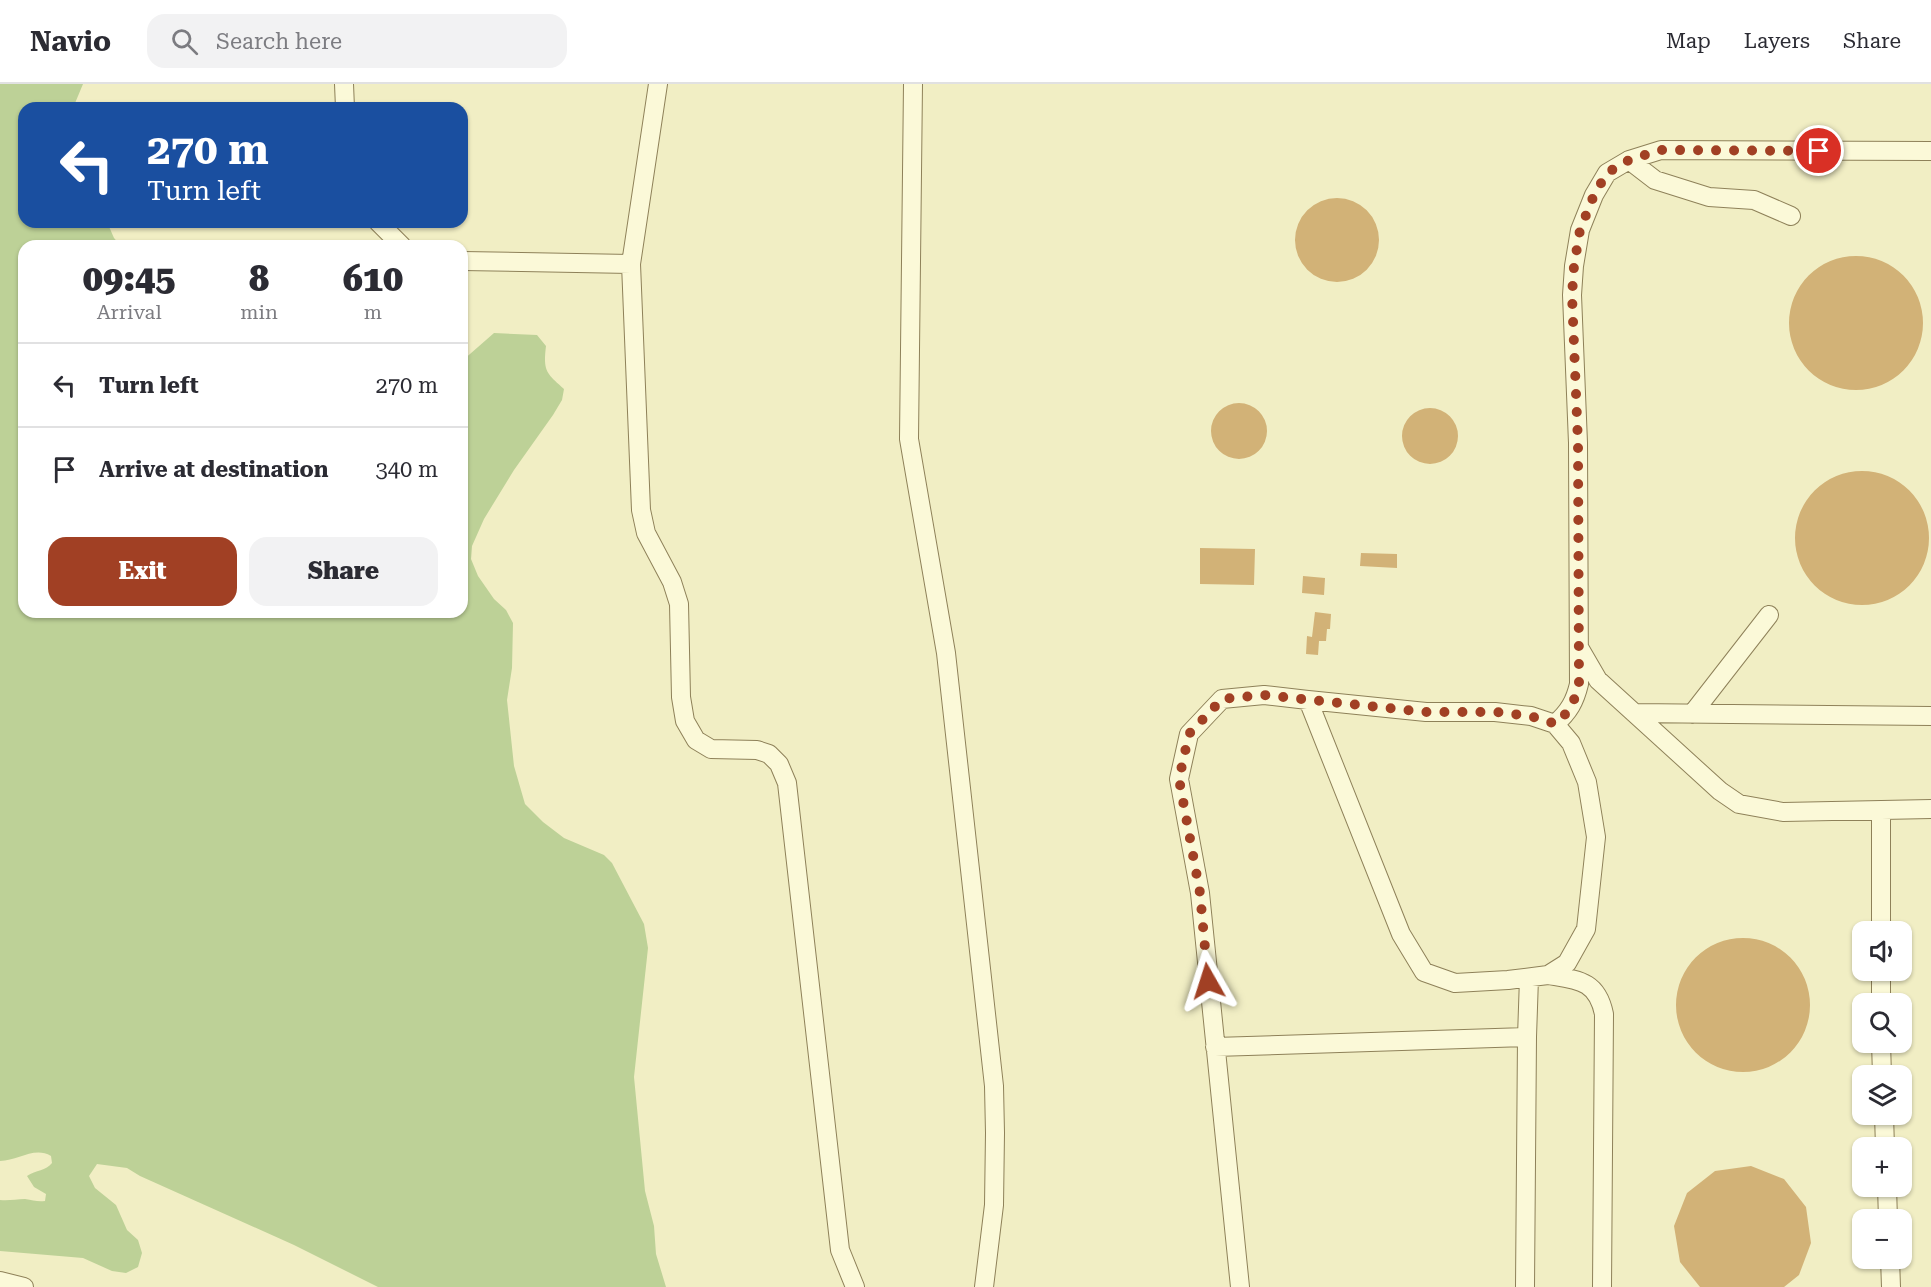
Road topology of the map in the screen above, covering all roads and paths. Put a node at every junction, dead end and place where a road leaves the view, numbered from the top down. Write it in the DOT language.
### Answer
graph roads {
  1 [pos="344,84"];
  2 [pos="658,84"];
  3 [pos="913,84"];
  4 [pos="345,102"];
  5 [pos="1931,151"];
  6 [pos="1629,160"];
  7 [pos="1791,216"];
  8 [pos="384,228"];
  9 [pos="396,240"];
  10 [pos="468,261"];
  11 [pos="631,264"];
  12 [pos="1769,615"];
  13 [pos="1578,645"];
  14 [pos="1308,700"];
  15 [pos="1635,713"];
  16 [pos="1692,714"];
  17 [pos="1931,716"];
  18 [pos="1556,724"];
  19 [pos="1931,809"];
  20 [pos="1881,810"];
  21 [pos="1881,921"];
  22 [pos="1548,975"];
  23 [pos="1529,978"];
  24 [pos="1527,1037"];
  25 [pos="1215,1047"];
  26 [pos="1890,1269"];
  27 [pos="0,1281"];
  28 [pos="24,1287"];
  29 [pos="855,1287"];
  30 [pos="984,1287"];
  31 [pos="1240,1287"];
  32 [pos="1525,1287"];
  33 [pos="1602,1287"];
  34 [pos="1891,1287"];
  1 -- 4 [label="street"];
  2 -- 11 [label="street"];
  3 -- 30 [label="street"];
  5 -- 6 [label="street"];
  6 -- 7 [label="street"];
  6 -- 13 [label="street"];
  8 -- 9 [label="street"];
  10 -- 11 [label="street"];
  11 -- 29 [label="street"];
  12 -- 16 [label="street"];
  13 -- 15 [label="street"];
  13 -- 18 [label="street"];
  14 -- 18 [label="street"];
  14 -- 23 [label="street"];
  14 -- 25 [label="street"];
  15 -- 16 [label="street"];
  15 -- 20 [label="street"];
  16 -- 17 [label="street"];
  18 -- 22 [label="street"];
  19 -- 20 [label="street"];
  20 -- 21 [label="street"];
  22 -- 23 [label="street"];
  22 -- 33 [label="street"];
  23 -- 24 [label="street"];
  24 -- 25 [label="street"];
  24 -- 32 [label="street"];
  25 -- 31 [label="street"];
  26 -- 34 [label="street"];
  27 -- 28 [label="street"];
}
